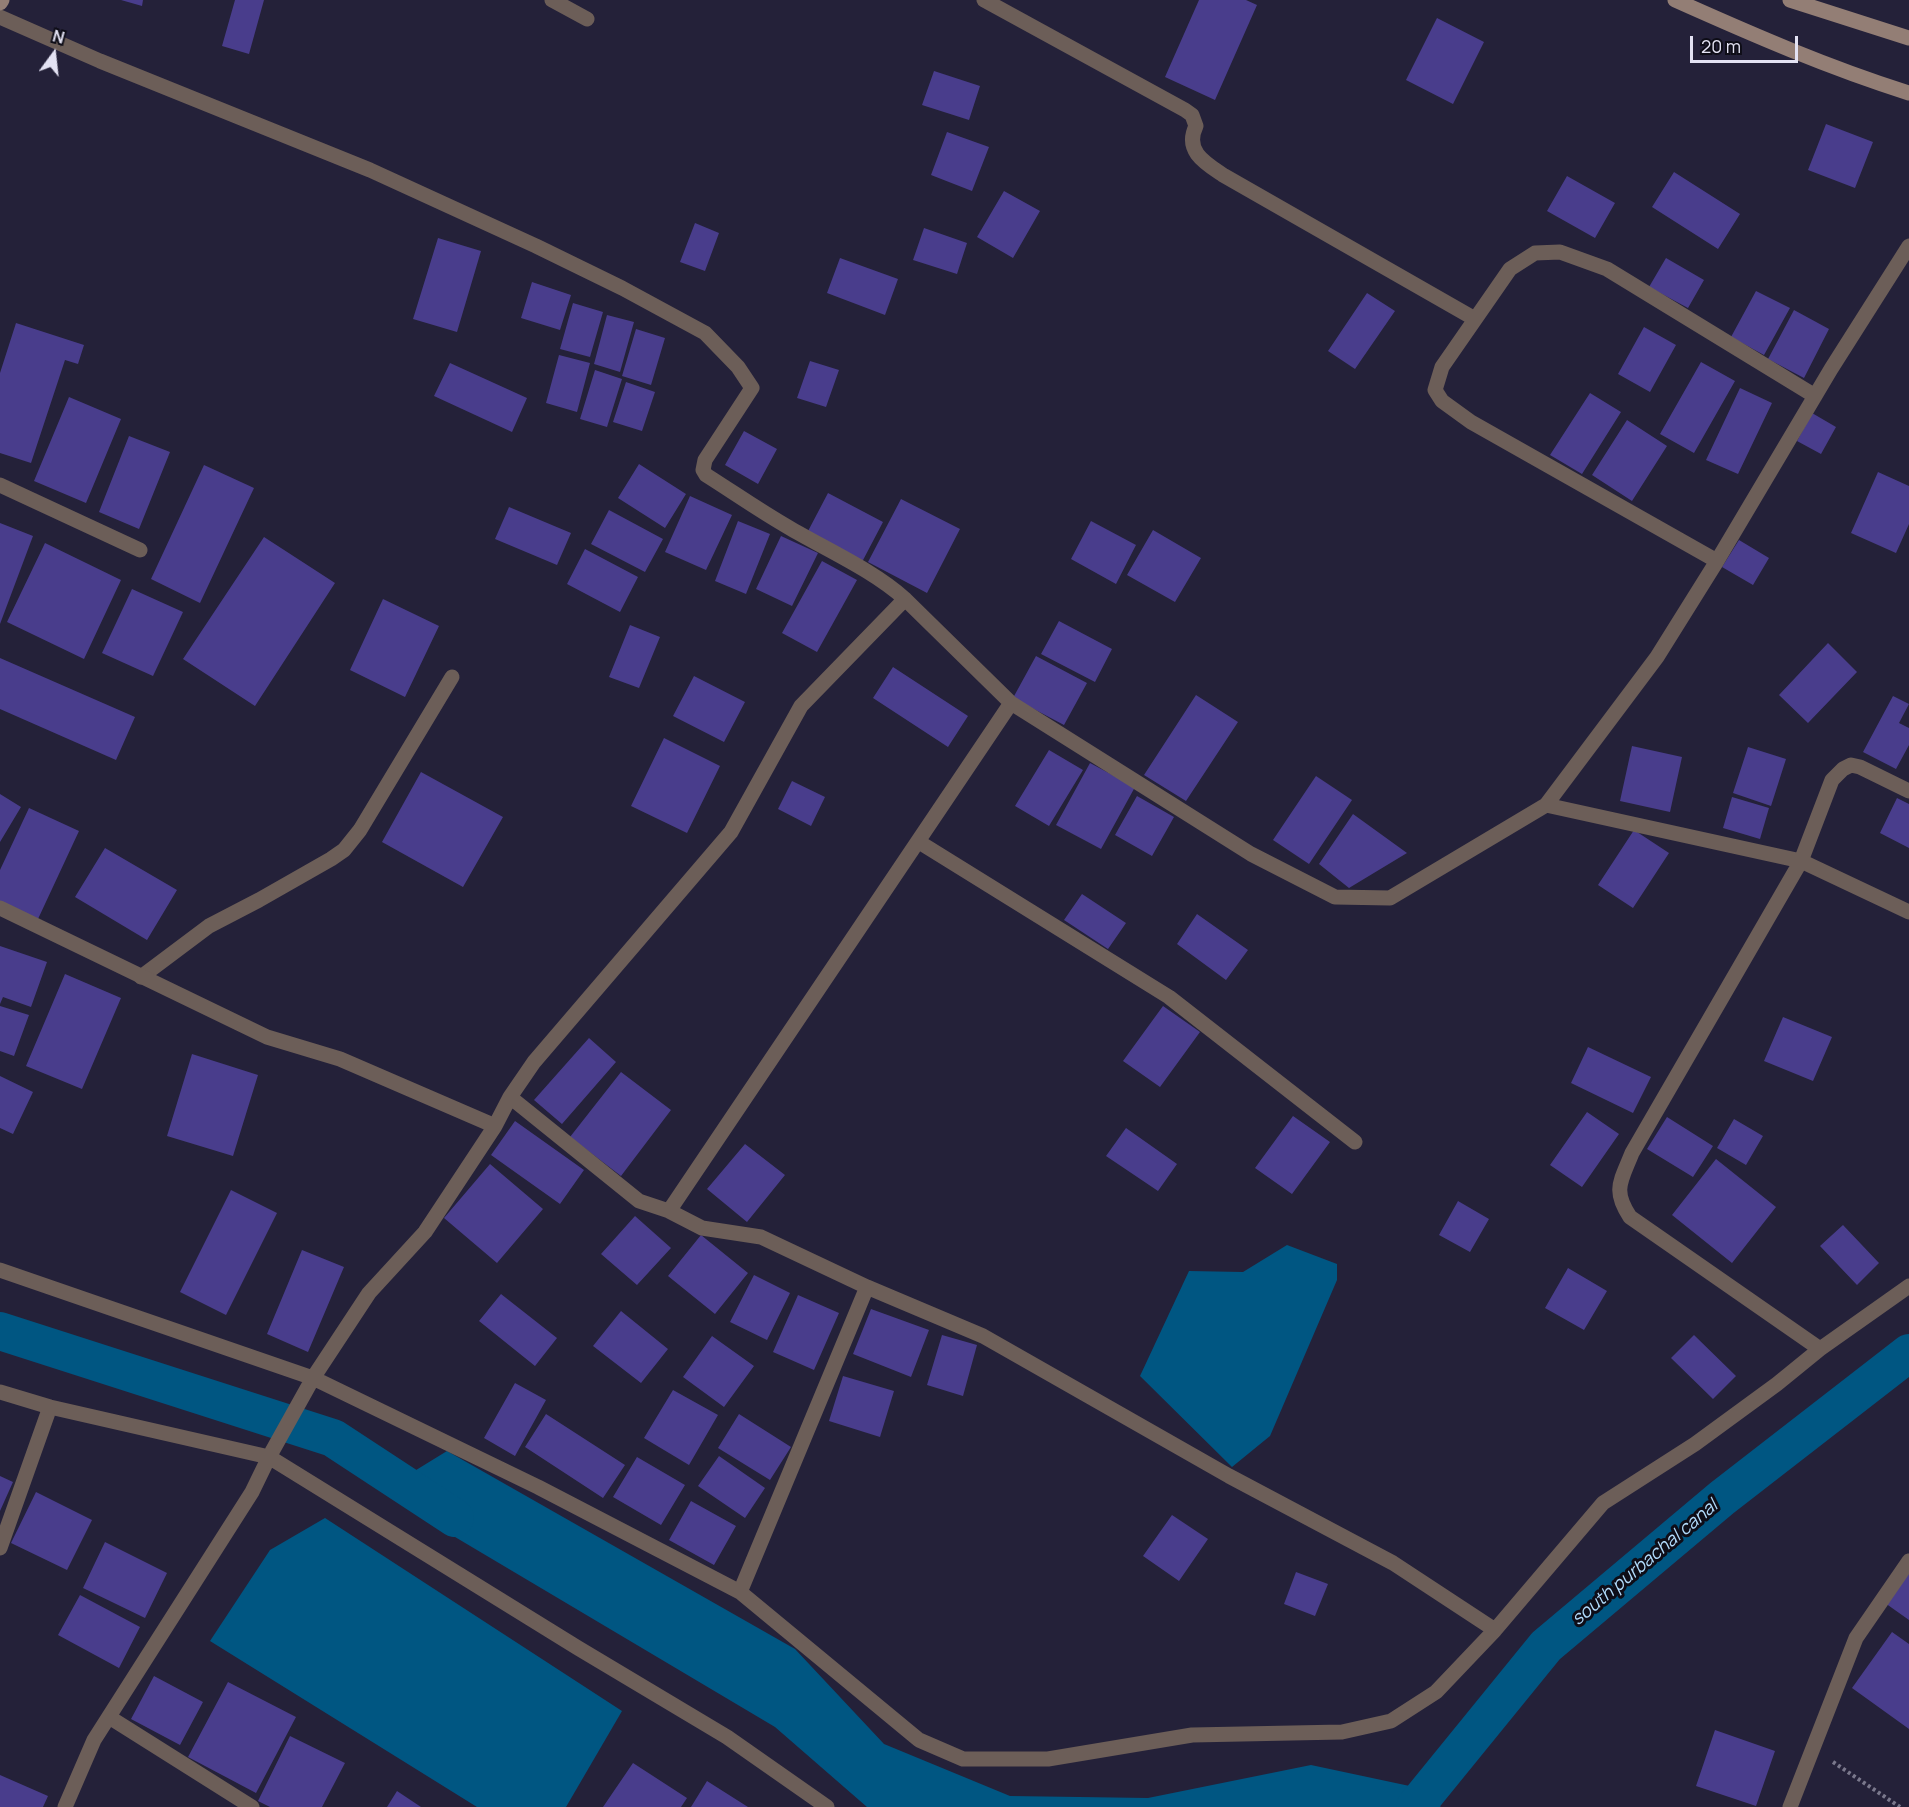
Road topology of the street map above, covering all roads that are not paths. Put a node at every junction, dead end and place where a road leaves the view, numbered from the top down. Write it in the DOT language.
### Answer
graph roads {
  1 [pos="552,0"];
  2 [pos="984,0"];
  3 [pos="1675,0"];
  4 [pos="1790,0"];
  5 [pos="1829,6"];
  6 [pos="0,17"];
  7 [pos="588,19"];
  8 [pos="1909,38"];
  9 [pos="1909,93"];
  10 [pos="1909,246"];
  11 [pos="1475,319"];
  12 [pos="1815,396"];
  13 [pos="0,485"];
  14 [pos="140,550"];
  15 [pos="1718,561"];
  16 [pos="905,599"];
  17 [pos="452,677"];
  18 [pos="1011,703"];
  19 [pos="1909,791"];
  20 [pos="1546,805"];
  21 [pos="919,842"];
  22 [pos="1801,861"];
  23 [pos="0,908"];
  24 [pos="1909,912"];
  25 [pos="141,977"];
  26 [pos="510,1097"];
  27 [pos="495,1126"];
  28 [pos="1355,1142"];
  29 [pos="669,1211"];
  30 [pos="0,1270"];
  31 [pos="1909,1286"];
  32 [pos="867,1287"];
  33 [pos="1820,1349"];
  34 [pos="313,1378"];
  35 [pos="0,1392"];
  36 [pos="50,1407"];
  37 [pos="269,1457"];
  38 [pos="0,1548"];
  39 [pos="1909,1561"];
  40 [pos="740,1592"];
  41 [pos="1495,1630"];
  42 [pos="109,1718"];
  43 [pos="66,1807"];
  44 [pos="252,1807"];
  45 [pos="827,1807"];
  46 [pos="1790,1807"];
  1 -- 7 [label="street"];
  2 -- 11 [label="street"];
  3 -- 9 [label="main road"];
  4 -- 5 [label="main road"];
  5 -- 8 [label="main road"];
  6 -- 16 [label="street"];
  10 -- 12 [label="street"];
  11 -- 12 [label="street"];
  11 -- 15 [label="street"];
  12 -- 15 [label="street"];
  13 -- 14 [label="street"];
  15 -- 20 [label="street"];
  16 -- 18 [label="street"];
  16 -- 26 [label="street"];
  17 -- 25 [label="street"];
  18 -- 20 [label="street"];
  18 -- 21 [label="street"];
  19 -- 22 [label="street"];
  20 -- 22 [label="street"];
  21 -- 28 [label="street"];
  21 -- 29 [label="street"];
  22 -- 24 [label="street"];
  22 -- 33 [label="street"];
  23 -- 25 [label="street"];
  25 -- 27 [label="street"];
  26 -- 27 [label="street"];
  26 -- 29 [label="street"];
  27 -- 34 [label="street"];
  29 -- 32 [label="street"];
  30 -- 34 [label="street"];
  31 -- 33 [label="street"];
  32 -- 40 [label="street"];
  32 -- 41 [label="street"];
  33 -- 41 [label="street"];
  34 -- 37 [label="street"];
  34 -- 40 [label="street"];
  35 -- 36 [label="street"];
  36 -- 37 [label="street"];
  36 -- 38 [label="street"];
  37 -- 42 [label="street"];
  37 -- 45 [label="street"];
  39 -- 46 [label="street"];
  40 -- 41 [label="street"];
  42 -- 43 [label="street"];
  42 -- 44 [label="street"];
}
